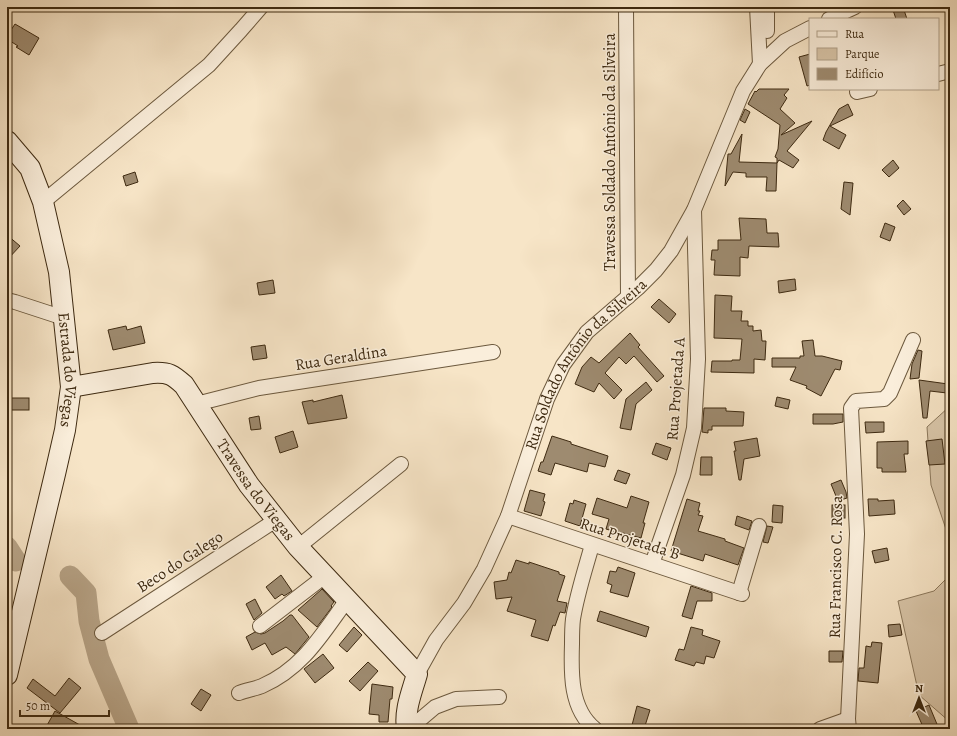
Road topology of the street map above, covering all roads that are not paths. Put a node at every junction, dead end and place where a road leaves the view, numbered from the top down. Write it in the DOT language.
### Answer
graph roads {
  1 [pos="261,7"];
  2 [pos="626,7"];
  3 [pos="757,7"];
  4 [pos="767,7"];
  5 [pos="855,7"];
  6 [pos="831,18"];
  7 [pos="809,29"];
  8 [pos="764,60"];
  9 [pos="950,71"];
  10 [pos="939,74"];
  11 [pos="7,141"];
  12 [pos="43,202"];
  13 [pos="694,210"];
  14 [pos="628,297"];
  15 [pos="7,300"];
  16 [pos="64,318"];
  17 [pos="913,340"];
  18 [pos="493,352"];
  19 [pos="71,387"];
  20 [pos="196,404"];
  21 [pos="401,464"];
  22 [pos="508,516"];
  23 [pos="276,520"];
  24 [pos="759,526"];
  25 [pos="592,545"];
  26 [pos="298,547"];
  27 [pos="652,564"];
  28 [pos="325,576"];
  29 [pos="347,600"];
  30 [pos="260,626"];
  31 [pos="102,633"];
  32 [pos="417,674"];
  33 [pos="7,675"];
  34 [pos="238,693"];
  35 [pos="499,697"];
  36 [pos="848,724"];
  37 [pos="408,729"];
  38 [pos="595,729"];
  39 [pos="820,729"];
  1 -- 12 [label="street"];
  2 -- 14 [label="street, Travessa Soldado Antônio da Silveira"];
  3 -- 8 [label="street"];
  4 -- 8 [label="street"];
  5 -- 6 [label="street"];
  7 -- 8 [label="street, Rua Soldado Antônio da Silveira"];
  8 -- 13 [label="street, Rua Soldado Antônio da Silveira"];
  9 -- 10 [label="street"];
  11 -- 12 [label="street, Estrada do Viegas"];
  12 -- 16 [label="street, Estrada do Viegas"];
  13 -- 14 [label="street, Rua Soldado Antônio da Silveira"];
  13 -- 27 [label="street, Rua Projetada A"];
  14 -- 22 [label="street, Rua Soldado Antônio da Silveira"];
  15 -- 16 [label="street"];
  16 -- 19 [label="street, Estrada do Viegas"];
  17 -- 36 [label="street, Rua Francisco C. Rosa"];
  18 -- 20 [label="street, Rua Geraldina"];
  19 -- 20 [label="street, Travessa do Viegas"];
  19 -- 33 [label="street, Estrada do Viegas"];
  20 -- 23 [label="street, Travessa do Viegas"];
  21 -- 26 [label="street"];
  22 -- 25 [label="street, Rua Projetada B"];
  22 -- 32 [label="street, Rua Soldado Antônio da Silveira"];
  23 -- 26 [label="street, Travessa do Viegas"];
  23 -- 31 [label="street, Beco do Galego"];
  24 -- 27 [label="street, Rua Projetada B"];
  25 -- 27 [label="street, Rua Projetada B"];
  25 -- 38 [label="street"];
  26 -- 28 [label="street, Travessa do Viegas"];
  28 -- 29 [label="street, Travessa do Viegas"];
  28 -- 30 [label="street"];
  29 -- 32 [label="street, Travessa do Viegas"];
  29 -- 34 [label="street"];
  32 -- 37 [label="street, Rua Soldado Antônio da Silveira"];
  35 -- 37 [label="street"];
  36 -- 39 [label="street"];
}
